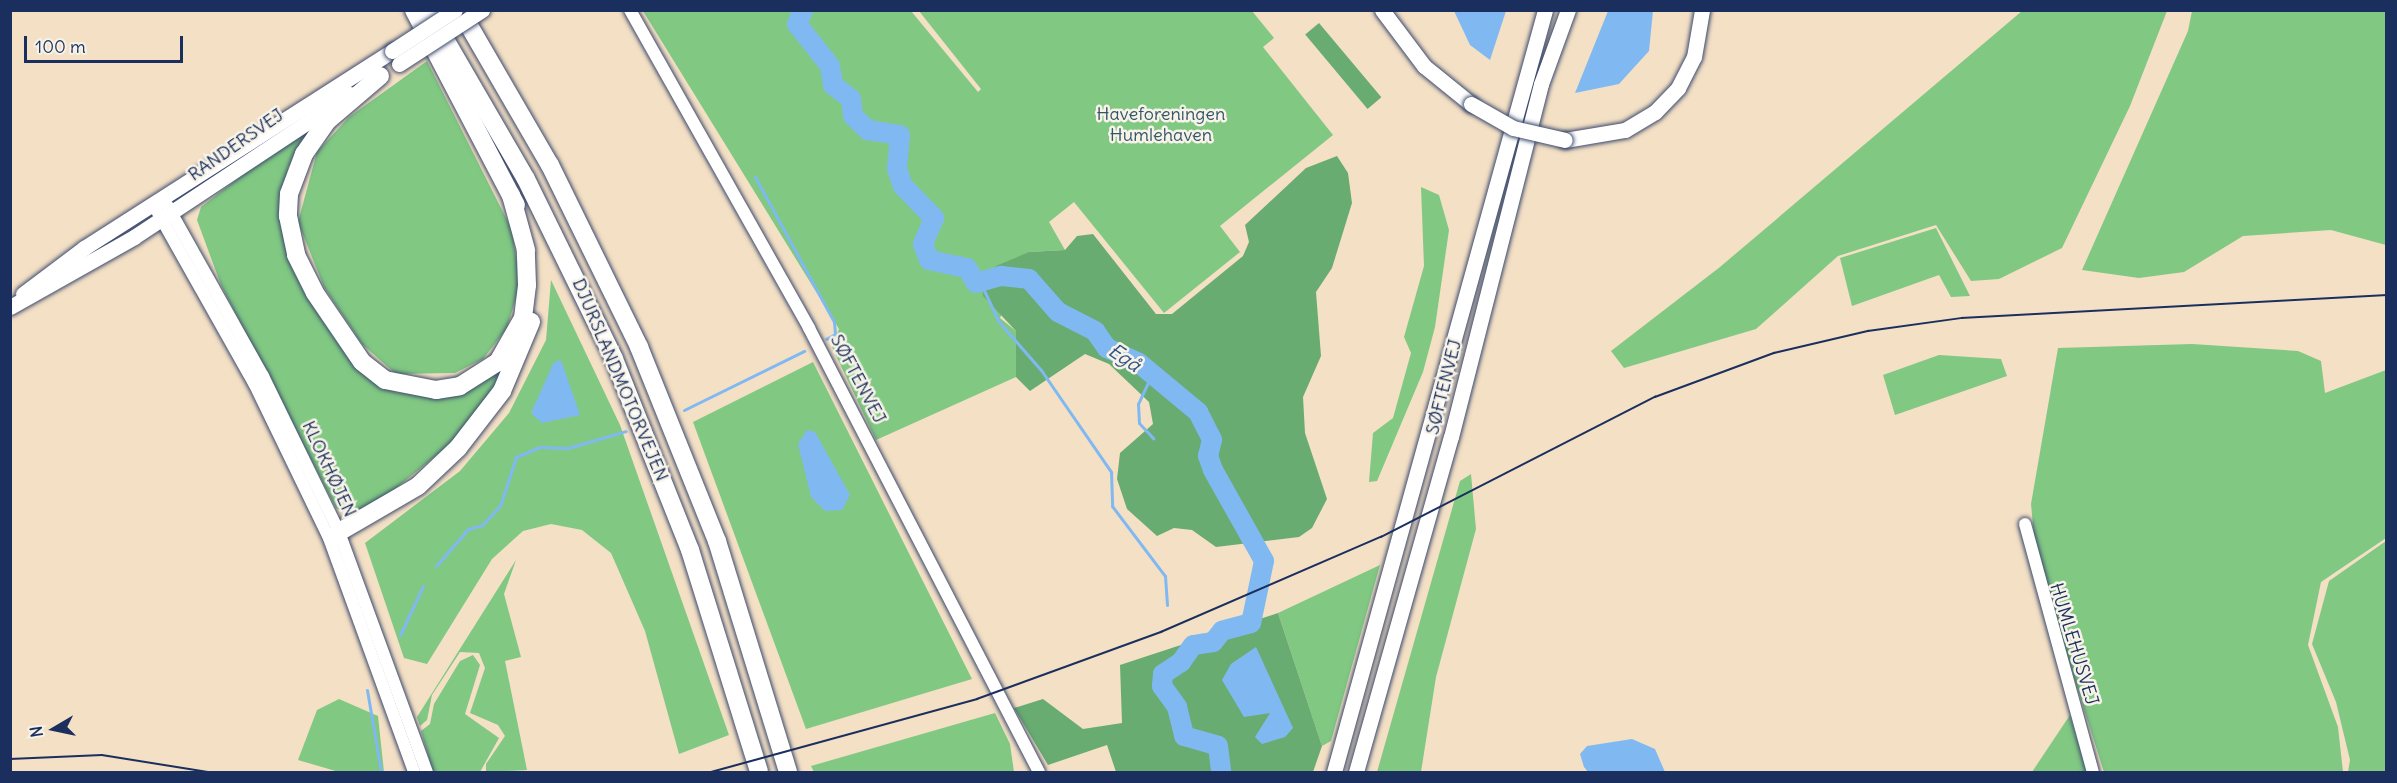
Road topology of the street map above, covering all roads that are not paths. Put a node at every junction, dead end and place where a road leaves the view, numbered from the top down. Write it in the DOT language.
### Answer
graph roads {
  1 [pos="414,10"];
  2 [pos="428,10"];
  3 [pos="455,10"];
  4 [pos="460,10"];
  5 [pos="482,10"];
  6 [pos="630,10"];
  7 [pos="1382,10"];
  8 [pos="1545,10"];
  9 [pos="1568,10"];
  10 [pos="1702,10"];
  11 [pos="395,58"];
  12 [pos="380,76"];
  13 [pos="511,195"];
  14 [pos="158,201"];
  15 [pos="167,216"];
  16 [pos="10,306"];
  17 [pos="2025,524"];
  18 [pos="334,536"];
  19 [pos="414,772"];
  20 [pos="427,772"];
  21 [pos="759,772"];
  22 [pos="788,772"];
  23 [pos="1039,772"];
  24 [pos="1334,772"];
  25 [pos="1356,772"];
  26 [pos="2093,772"];
  1 -- 13 [label="highway"];
  2 -- 21 [label="highway, DJURSLANDMOTORVEJEN"];
  3 -- 11 [label="main road, RANDERSVEJ, bridge"];
  4 -- 22 [label="highway, DJURSLANDMOTORVEJEN"];
  5 -- 11 [label="main road, RANDERSVEJ, bridge"];
  6 -- 23 [label="street, SØFTENVEJ"];
  7 -- 10 [label="main road, bridge"];
  8 -- 24 [label="main road, SØFTENVEJ"];
  9 -- 25 [label="main road, SØFTENVEJ"];
  11 -- 12 [label="main road, RANDERSVEJ"];
  11 -- 14 [label="main road, RANDERSVEJ"];
  12 -- 13 [label="highway"];
  12 -- 15 [label="main road, RANDERSVEJ"];
  13 -- 18 [label="highway"];
  14 -- 15 [label="street, KLOKHØJEN"];
  14 -- 16 [label="main road, RANDERSVEJ"];
  15 -- 16 [label="main road, RANDERSVEJ"];
  15 -- 18 [label="street, KLOKHØJEN"];
  17 -- 26 [label="street, HUMLEHUSVEJ"];
  18 -- 19 [label="street, KLOKHØJEN"];
  18 -- 20 [label="street, KLOKHØJEN"];
}
